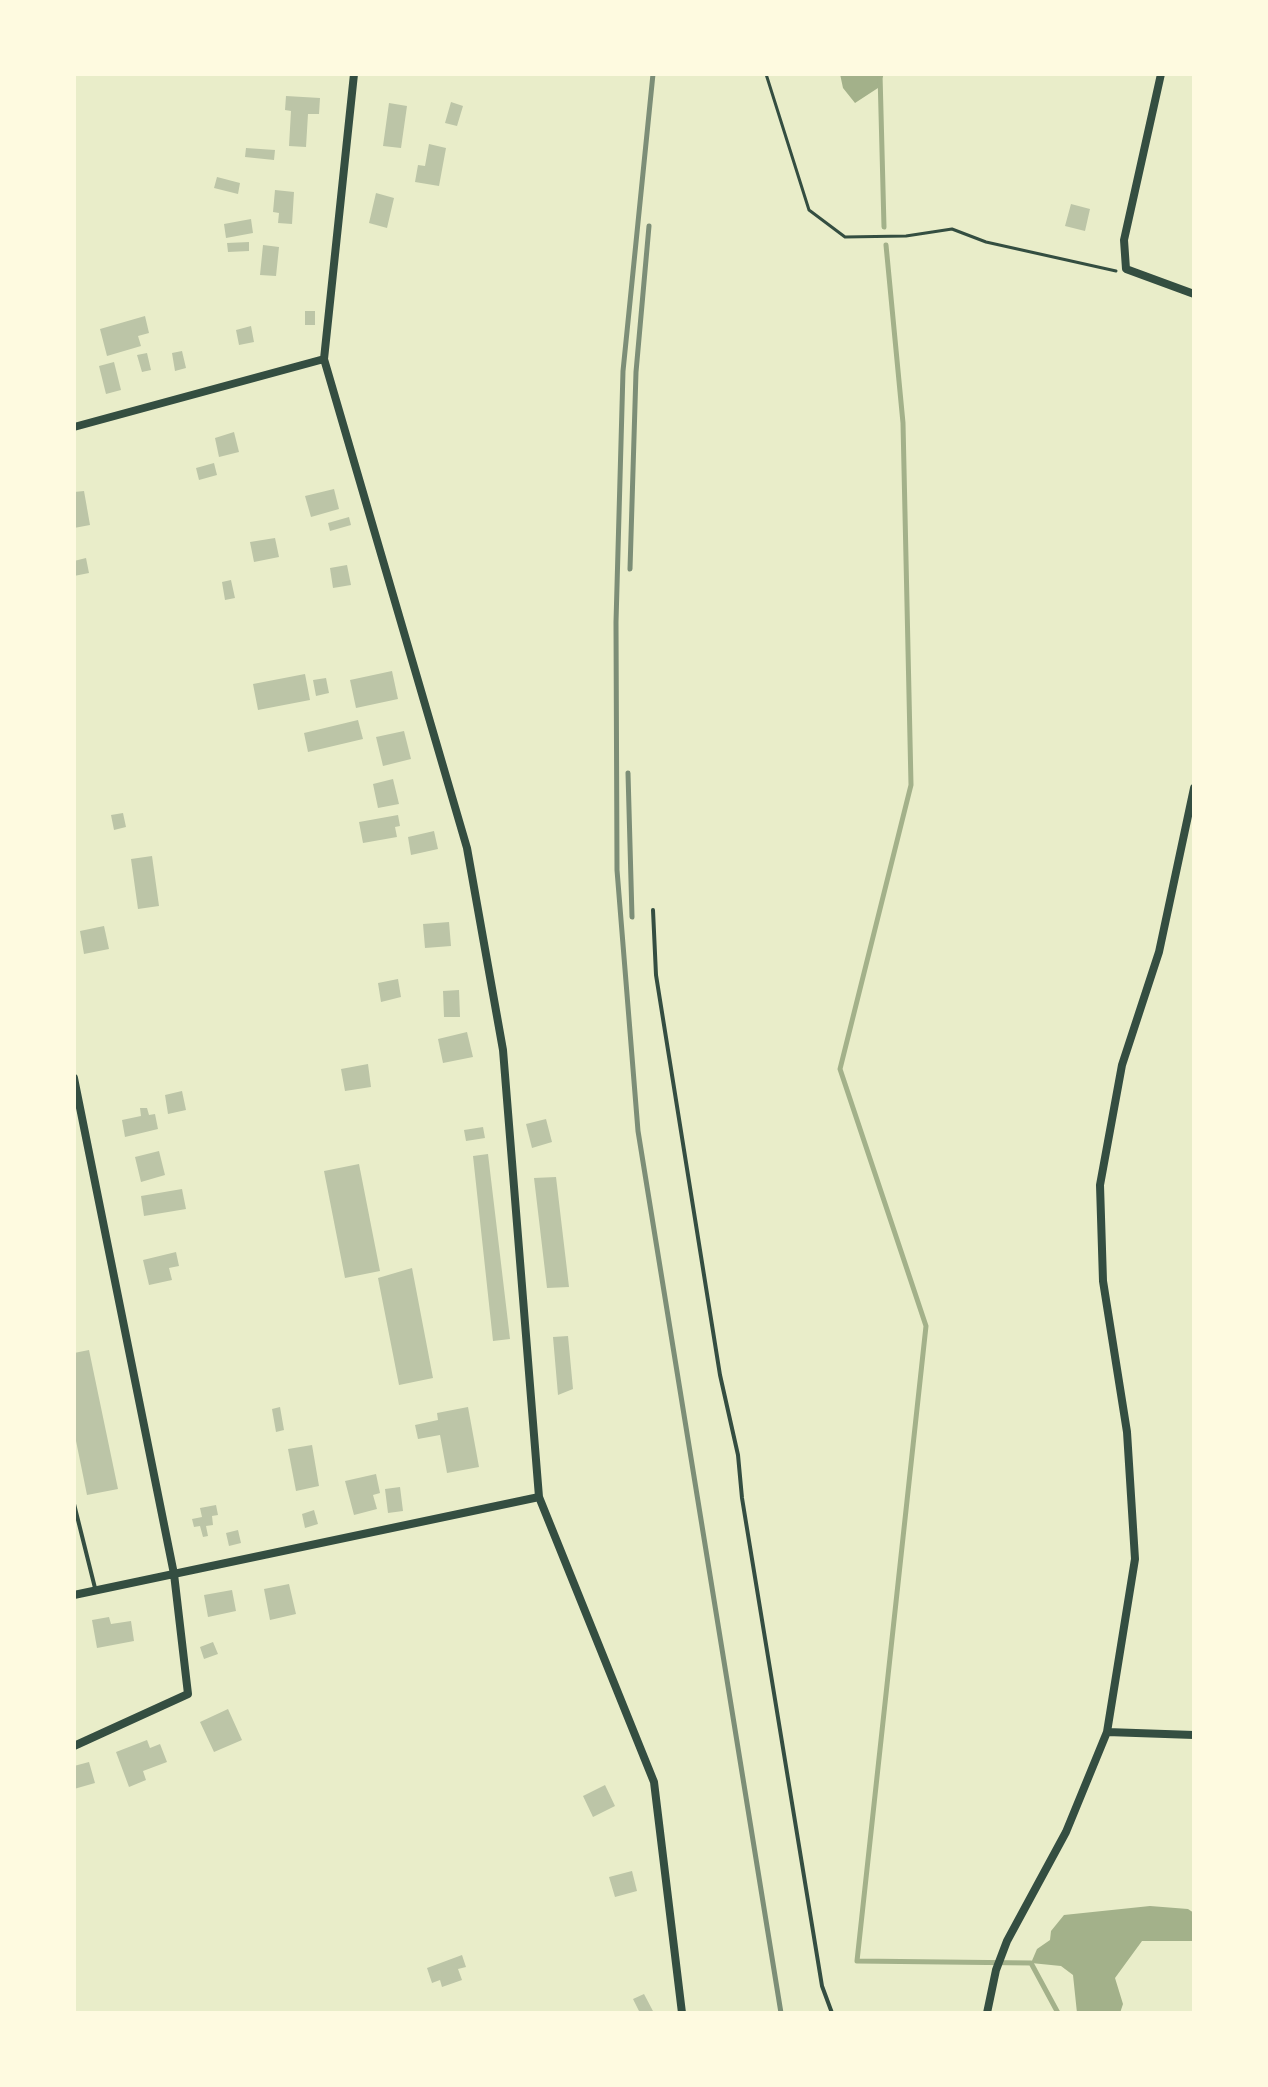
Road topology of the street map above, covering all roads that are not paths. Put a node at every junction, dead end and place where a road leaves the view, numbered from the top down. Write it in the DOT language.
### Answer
graph roads {
  1 [pos="354,74"];
  2 [pos="1161,74"];
  3 [pos="1194,294"];
  4 [pos="324,359"];
  5 [pos="74,427"];
  6 [pos="1194,788"];
  7 [pos="653,910"];
  8 [pos="74,1078"];
  9 [pos="539,1497"];
  10 [pos="74,1504"];
  11 [pos="174,1574"];
  12 [pos="96,1590"];
  13 [pos="74,1595"];
  14 [pos="1107,1732"];
  15 [pos="1194,1735"];
  16 [pos="74,1746"];
  17 [pos="682,2013"];
  18 [pos="832,2013"];
  19 [pos="987,2013"];
  1 -- 4 [label="street"];
  2 -- 3 [label="street"];
  4 -- 5 [label="street"];
  4 -- 9 [label="street"];
  6 -- 14 [label="street"];
  7 -- 18 [label="lane"];
  8 -- 11 [label="street"];
  9 -- 11 [label="street"];
  9 -- 17 [label="street"];
  10 -- 12 [label="lane"];
  11 -- 12 [label="street"];
  11 -- 16 [label="street"];
  12 -- 13 [label="street"];
  14 -- 15 [label="street"];
  14 -- 19 [label="street"];
}
